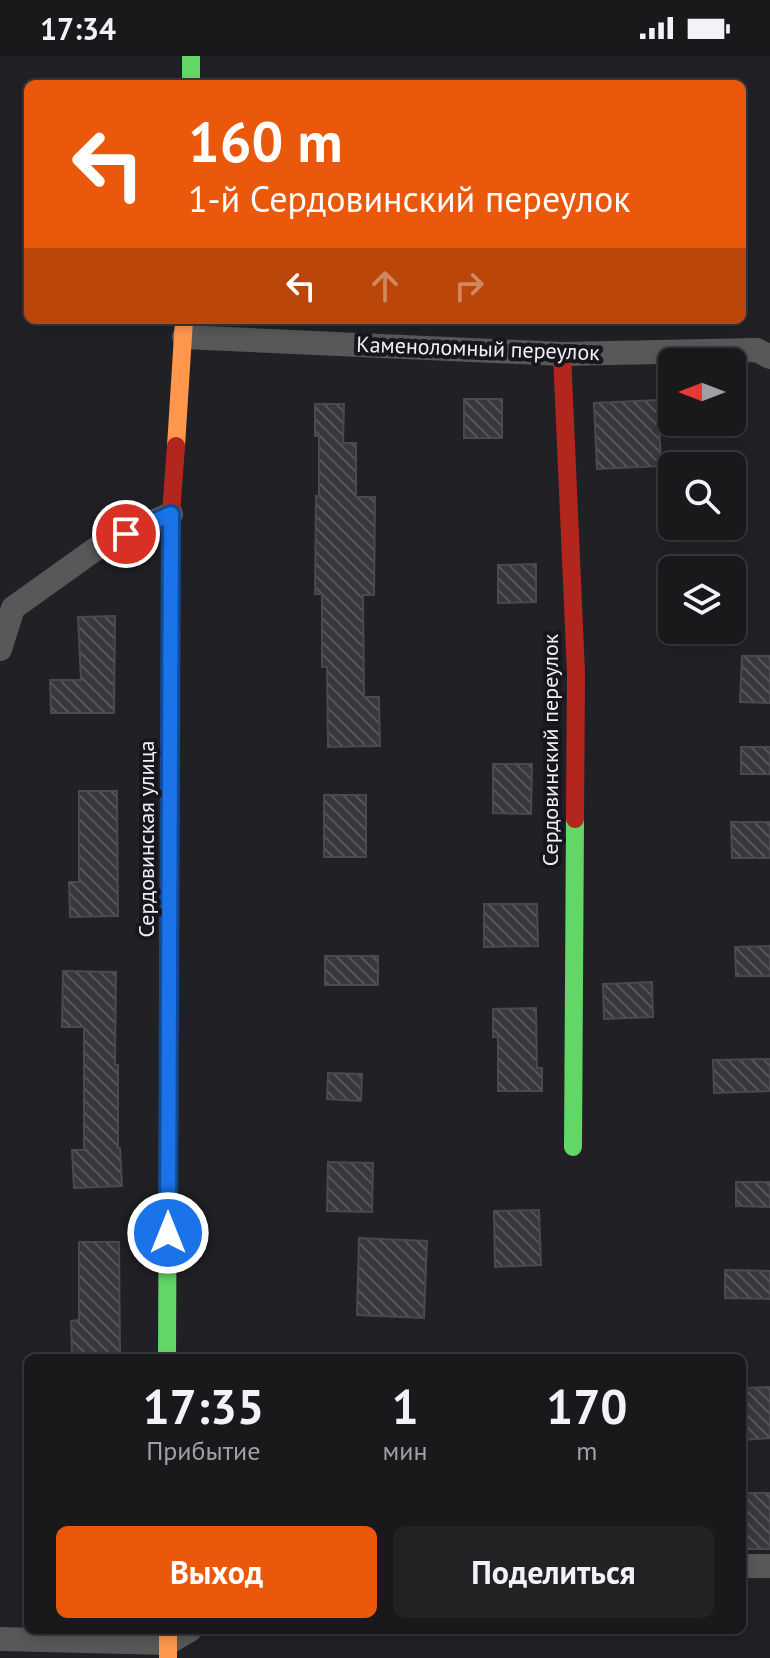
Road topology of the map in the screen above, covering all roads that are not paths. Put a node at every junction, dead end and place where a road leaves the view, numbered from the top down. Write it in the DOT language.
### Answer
graph roads {
  1 [pos="191,56"];
  2 [pos="191,80"];
  3 [pos="184,328"];
  4 [pos="562,354"];
  5 [pos="770,357"];
  6 [pos="171,514"];
  7 [pos="0,649"];
  8 [pos="573,1147"];
  9 [pos="167,1354"];
  10 [pos="746,1566"];
  11 [pos="770,1566"];
  12 [pos="0,1639"];
  13 [pos="168,1644"];
  1 -- 2 [label="street"];
  3 -- 4 [label="street, Каменоломный переулок"];
  3 -- 6 [label="street, Сердовинская улица"];
  4 -- 5 [label="street, Каменоломный переулок"];
  4 -- 8 [label="street, Сердовинский переулок"];
  6 -- 7 [label="street"];
  6 -- 9 [label="street, Сердовинская улица"];
  10 -- 11 [label="street"];
  12 -- 13 [label="street"];
}
